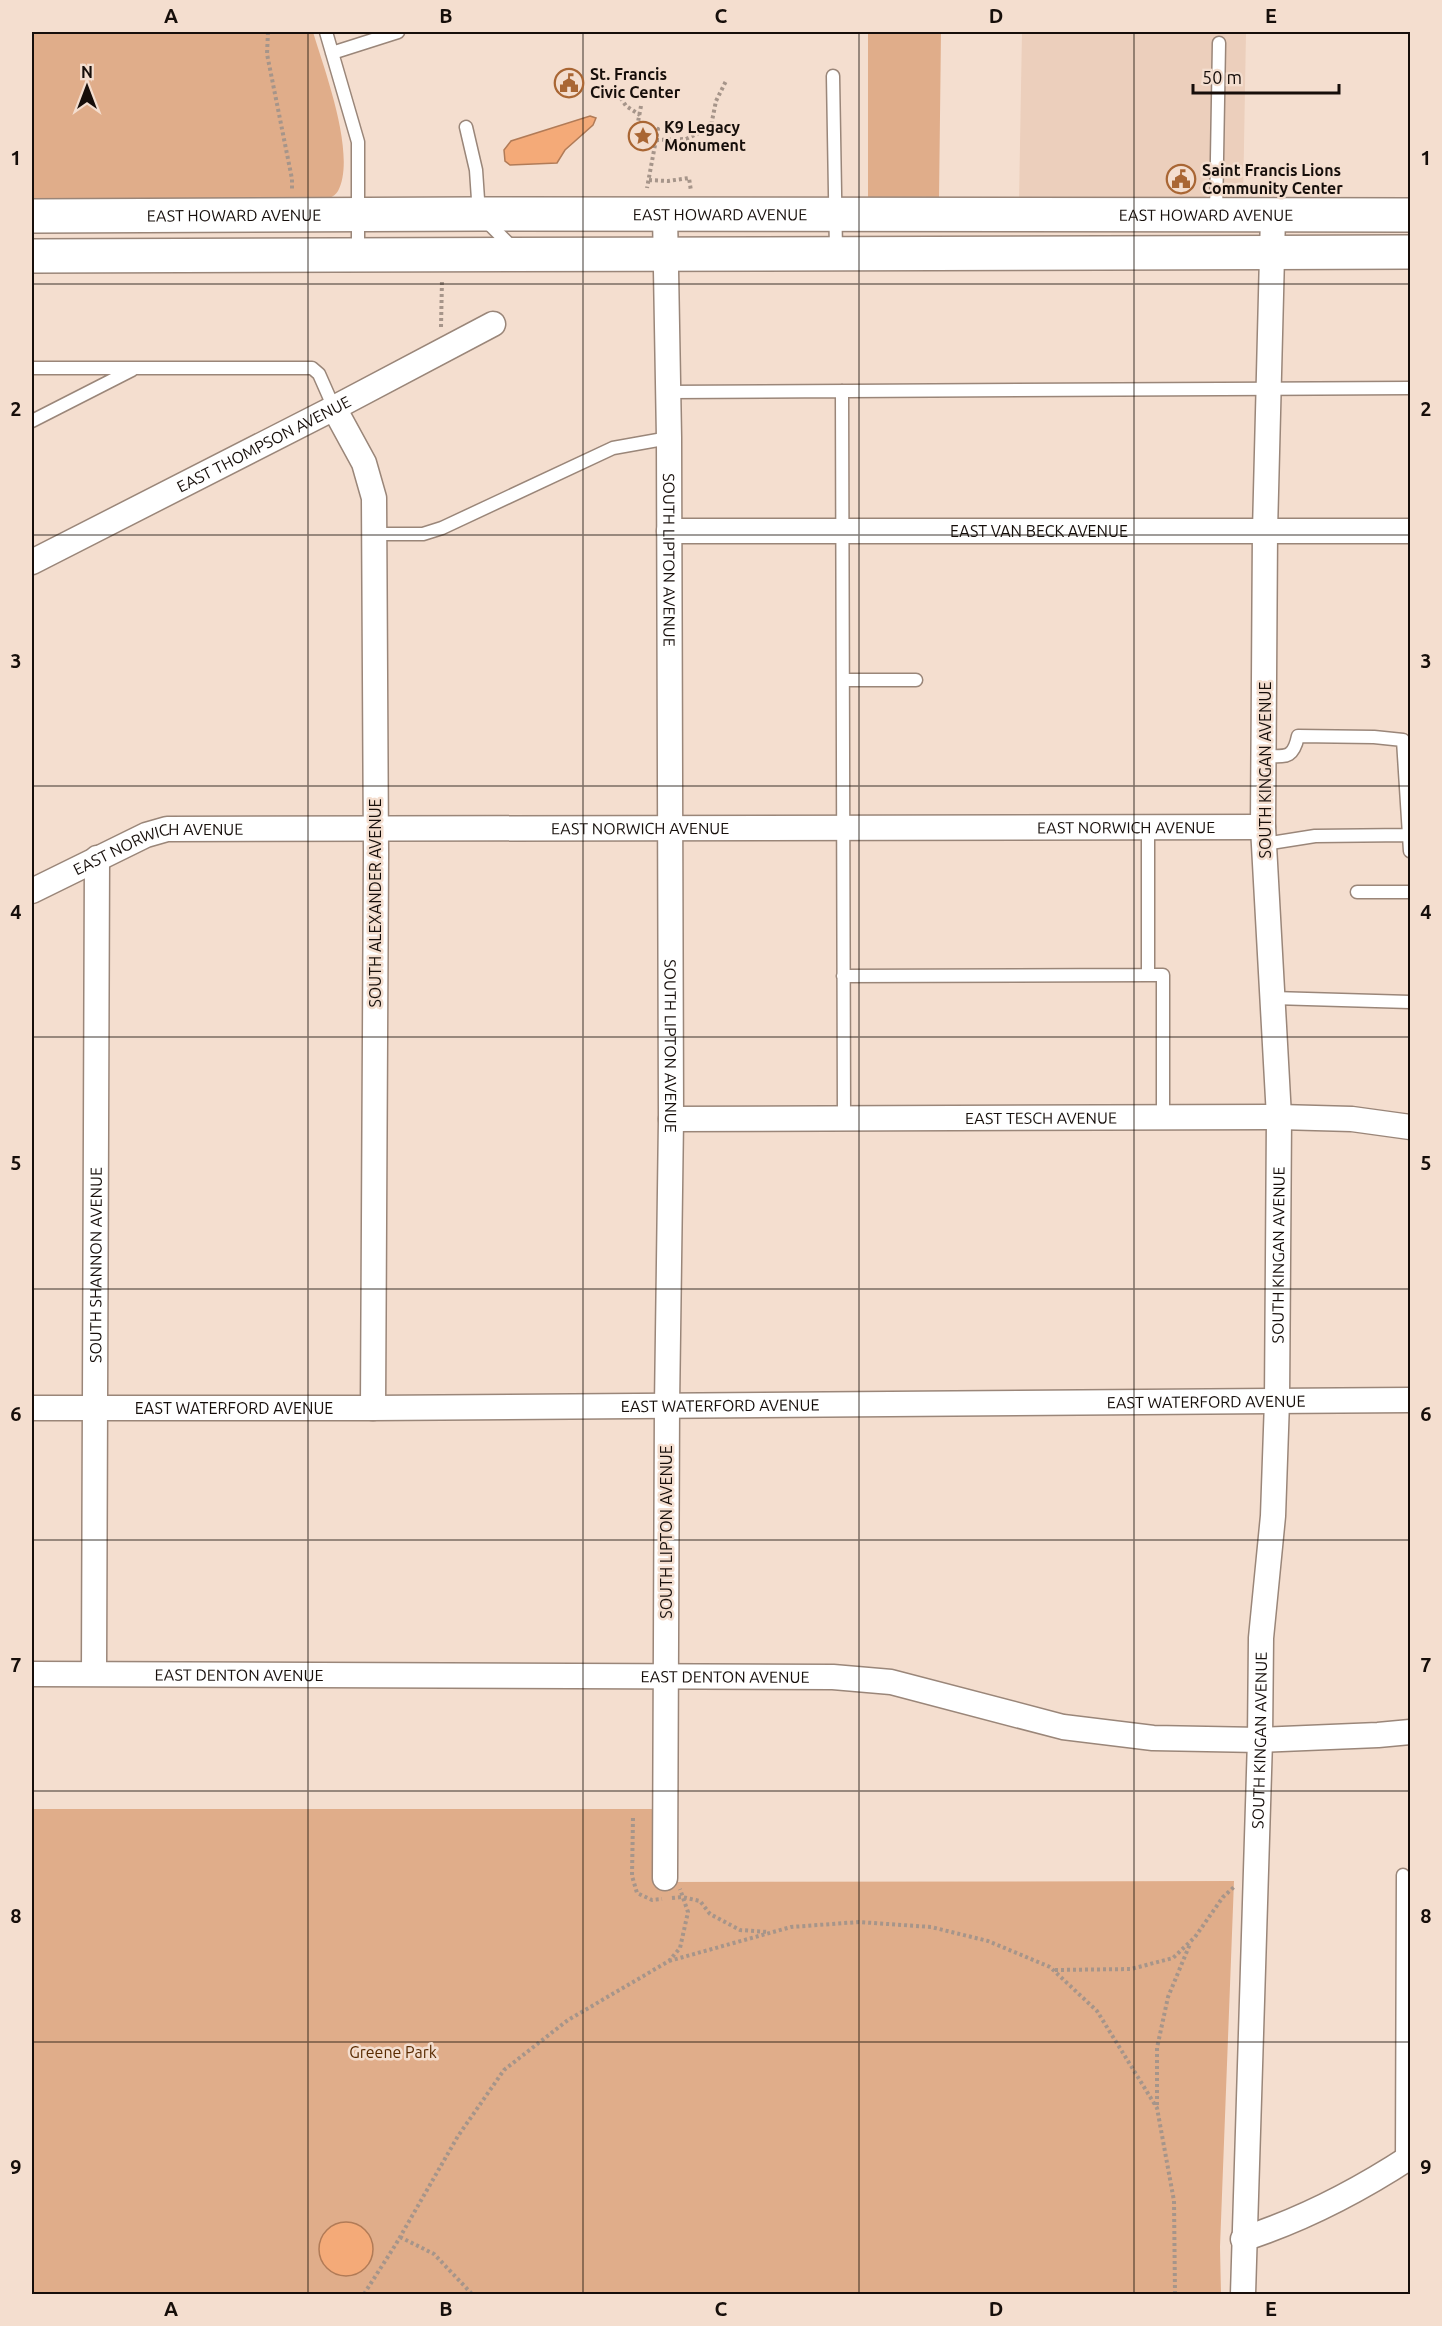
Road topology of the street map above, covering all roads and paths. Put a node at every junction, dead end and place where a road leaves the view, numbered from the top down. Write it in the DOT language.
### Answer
graph roads {
  1 [pos="268,32"];
  2 [pos="326,32"];
  3 [pos="398,32"];
  4 [pos="1219,43"];
  5 [pos="332,53"];
  6 [pos="833,76"];
  7 [pos="726,81"];
  8 [pos="614,88"];
  9 [pos="641,106"];
  10 [pos="640,115"];
  11 [pos="466,127"];
  12 [pos="656,140"];
  13 [pos="649,180"];
  14 [pos="692,195"];
  15 [pos="292,196"];
  16 [pos="655,205"];
  17 [pos="479,214"];
  18 [pos="836,215"];
  19 [pos="1410,215"];
  20 [pos="32,216"];
  21 [pos="358,216"];
  22 [pos="1216,216"];
  23 [pos="1273,216"];
  24 [pos="1052,234"];
  25 [pos="1410,252"];
  26 [pos="1272,253"];
  27 [pos="358,254"];
  28 [pos="519,254"];
  29 [pos="666,254"];
  30 [pos="836,254"];
  31 [pos="32,256"];
  32 [pos="442,273"];
  33 [pos="493,324"];
  34 [pos="441,327"];
  35 [pos="32,368"];
  36 [pos="135,368"];
  37 [pos="1410,388"];
  38 [pos="1269,389"];
  39 [pos="842,391"];
  40 [pos="668,392"];
  41 [pos="334,408"];
  42 [pos="32,421"];
  43 [pos="669,438"];
  44 [pos="669,531"];
  45 [pos="844,531"];
  46 [pos="1265,531"];
  47 [pos="1410,531"];
  48 [pos="374,534"];
  49 [pos="32,562"];
  50 [pos="843,680"];
  51 [pos="916,680"];
  52 [pos="1264,756"];
  53 [pos="669,827"];
  54 [pos="1148,827"];
  55 [pos="376,828"];
  56 [pos="842,829"];
  57 [pos="1409,835"];
  58 [pos="1264,836"];
  59 [pos="1410,851"];
  60 [pos="97,858"];
  61 [pos="32,891"];
  62 [pos="1357,892"];
  63 [pos="1410,892"];
  64 [pos="1148,975"];
  65 [pos="843,976"];
  66 [pos="1273,998"];
  67 [pos="1410,1002"];
  68 [pos="1163,1117"];
  69 [pos="1279,1117"];
  70 [pos="671,1119"];
  71 [pos="844,1119"];
  72 [pos="1410,1127"];
  73 [pos="1410,1400"];
  74 [pos="1277,1401"];
  75 [pos="667,1406"];
  76 [pos="32,1408"];
  77 [pos="95,1408"];
  78 [pos="373,1408"];
  79 [pos="94,1673"];
  80 [pos="32,1674"];
  81 [pos="665,1675"];
  82 [pos="1410,1732"];
  83 [pos="1260,1740"];
  84 [pos="1403,1875"];
  85 [pos="665,1878"];
  86 [pos="1234,1887"];
  87 [pos="682,1897"];
  88 [pos="772,1932"];
  89 [pos="1191,1941"];
  90 [pos="669,1961"];
  91 [pos="1054,1970"];
  92 [pos="1157,2108"];
  93 [pos="1406,2160"];
  94 [pos="400,2237"];
  95 [pos="1243,2240"];
  96 [pos="364,2295"];
  97 [pos="472,2295"];
  98 [pos="1175,2295"];
  99 [pos="1243,2295"];
  1 -- 15 [label="path"];
  2 -- 5 [label="lane"];
  3 -- 5 [label="lane"];
  4 -- 22 [label="lane"];
  5 -- 21 [label="lane"];
  6 -- 18 [label="lane"];
  7 -- 12 [label="path"];
  8 -- 10 [label="path"];
  9 -- 10 [label="path"];
  10 -- 12 [label="path"];
  11 -- 17 [label="lane"];
  12 -- 13 [label="path"];
  13 -- 14 [label="path"];
  13 -- 16 [label="path"];
  16 -- 17 [label="main road, EAST HOWARD AVENUE"];
  16 -- 18 [label="main road, EAST HOWARD AVENUE"];
  16 -- 29 [label="street, SOUTH LIPTON AVENUE"];
  17 -- 21 [label="main road, EAST HOWARD AVENUE"];
  17 -- 28 [label="lane"];
  18 -- 24 [label="main road, EAST HOWARD AVENUE"];
  18 -- 30 [label="lane"];
  19 -- 23 [label="main road, EAST HOWARD AVENUE"];
  20 -- 21 [label="main road, EAST HOWARD AVENUE"];
  21 -- 27 [label="lane"];
  22 -- 23 [label="main road, EAST HOWARD AVENUE"];
  22 -- 24 [label="main road, EAST HOWARD AVENUE"];
  23 -- 26 [label="street, SOUTH KINGAN AVENUE"];
  24 -- 26 [label="main road, EAST HOWARD AVENUE"];
  24 -- 30 [label="main road, EAST HOWARD AVENUE"];
  25 -- 26 [label="main road, EAST HOWARD AVENUE"];
  26 -- 38 [label="street, SOUTH KINGAN AVENUE"];
  27 -- 28 [label="main road, EAST HOWARD AVENUE"];
  27 -- 31 [label="main road, EAST HOWARD AVENUE"];
  28 -- 29 [label="main road, EAST HOWARD AVENUE"];
  29 -- 30 [label="main road, EAST HOWARD AVENUE"];
  29 -- 40 [label="street, SOUTH LIPTON AVENUE"];
  32 -- 34 [label="path"];
  33 -- 41 [label="street, EAST THOMPSON AVENUE"];
  35 -- 36 [label="lane"];
  36 -- 41 [label="lane"];
  36 -- 42 [label="lane"];
  37 -- 38 [label="lane"];
  38 -- 39 [label="lane"];
  38 -- 46 [label="street, SOUTH KINGAN AVENUE"];
  39 -- 40 [label="lane"];
  39 -- 45 [label="lane"];
  40 -- 43 [label="street, SOUTH LIPTON AVENUE"];
  41 -- 48 [label="street, SOUTH ALEXANDER AVENUE"];
  41 -- 49 [label="street, EAST THOMPSON AVENUE"];
  43 -- 44 [label="street, SOUTH LIPTON AVENUE"];
  43 -- 48 [label="lane"];
  44 -- 45 [label="street, EAST VAN BECK AVENUE"];
  44 -- 53 [label="street, SOUTH LIPTON AVENUE"];
  45 -- 46 [label="street, EAST VAN BECK AVENUE"];
  45 -- 50 [label="lane"];
  46 -- 47 [label="street, EAST VAN BECK AVENUE"];
  46 -- 52 [label="street, SOUTH KINGAN AVENUE"];
  48 -- 55 [label="street, SOUTH ALEXANDER AVENUE"];
  50 -- 51 [label="lane"];
  50 -- 56 [label="lane"];
  52 -- 57 [label="lane"];
  52 -- 58 [label="street, SOUTH KINGAN AVENUE"];
  53 -- 55 [label="street, EAST NORWICH AVENUE"];
  53 -- 56 [label="street, EAST NORWICH AVENUE"];
  53 -- 70 [label="street, SOUTH LIPTON AVENUE"];
  54 -- 56 [label="street, EAST NORWICH AVENUE"];
  54 -- 58 [label="street, EAST NORWICH AVENUE"];
  54 -- 64 [label="lane"];
  55 -- 60 [label="street, EAST NORWICH AVENUE"];
  55 -- 78 [label="street, SOUTH ALEXANDER AVENUE"];
  56 -- 65 [label="lane"];
  57 -- 58 [label="lane"];
  57 -- 59 [label="lane"];
  58 -- 66 [label="street, SOUTH KINGAN AVENUE"];
  60 -- 61 [label="street, EAST NORWICH AVENUE"];
  60 -- 77 [label="street, SOUTH SHANNON AVENUE"];
  62 -- 63 [label="lane"];
  64 -- 65 [label="lane"];
  64 -- 68 [label="lane"];
  65 -- 71 [label="lane"];
  66 -- 67 [label="lane"];
  66 -- 69 [label="street, SOUTH KINGAN AVENUE"];
  68 -- 69 [label="street, EAST TESCH AVENUE"];
  68 -- 71 [label="street, EAST TESCH AVENUE"];
  69 -- 72 [label="street, EAST TESCH AVENUE"];
  69 -- 74 [label="street, SOUTH KINGAN AVENUE"];
  70 -- 71 [label="street, EAST TESCH AVENUE"];
  70 -- 75 [label="street, SOUTH LIPTON AVENUE"];
  73 -- 74 [label="street, EAST WATERFORD AVENUE"];
  74 -- 75 [label="street, EAST WATERFORD AVENUE"];
  74 -- 83 [label="street, SOUTH KINGAN AVENUE"];
  75 -- 78 [label="street, EAST WATERFORD AVENUE"];
  75 -- 81 [label="street, SOUTH LIPTON AVENUE"];
  76 -- 77 [label="street, EAST WATERFORD AVENUE"];
  77 -- 78 [label="street, EAST WATERFORD AVENUE"];
  77 -- 79 [label="street, SOUTH SHANNON AVENUE"];
  79 -- 80 [label="street, EAST DENTON AVENUE"];
  79 -- 81 [label="street, EAST DENTON AVENUE"];
  81 -- 83 [label="street, EAST DENTON AVENUE"];
  81 -- 85 [label="street, SOUTH LIPTON AVENUE"];
  82 -- 83 [label="street, EAST DENTON AVENUE"];
  83 -- 95 [label="street, SOUTH KINGAN AVENUE"];
  84 -- 93 [label="lane"];
  85 -- 87 [label="path"];
  86 -- 89 [label="path"];
  87 -- 88 [label="path"];
  87 -- 90 [label="path"];
  88 -- 90 [label="path"];
  88 -- 91 [label="path"];
  89 -- 91 [label="path"];
  89 -- 92 [label="path"];
  90 -- 94 [label="path"];
  91 -- 92 [label="path"];
  92 -- 98 [label="path"];
  93 -- 95 [label="street"];
  94 -- 96 [label="path"];
  94 -- 97 [label="path"];
  95 -- 99 [label="street, SOUTH KINGAN AVENUE"];
}
